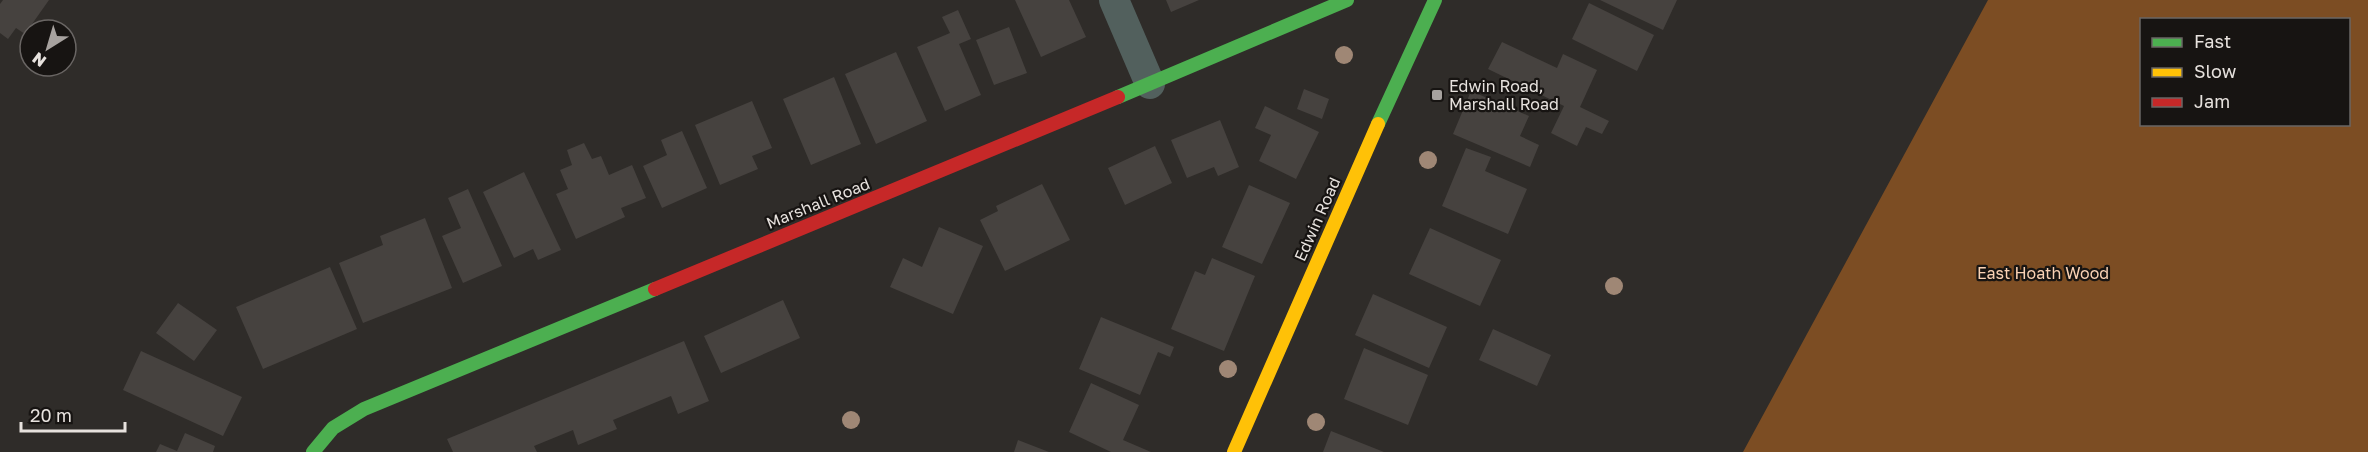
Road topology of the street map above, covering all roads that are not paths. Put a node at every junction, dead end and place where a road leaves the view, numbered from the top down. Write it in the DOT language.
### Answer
graph roads {
  1 [pos="1114,0"];
  2 [pos="1347,0"];
  3 [pos="1435,0"];
  4 [pos="1150,84"];
  5 [pos="313,452"];
  6 [pos="1234,452"];
  1 -- 4 [label="street"];
  2 -- 4 [label="street, Marshall Road"];
  3 -- 6 [label="street, Edwin Road"];
  4 -- 5 [label="street, Marshall Road"];
}
